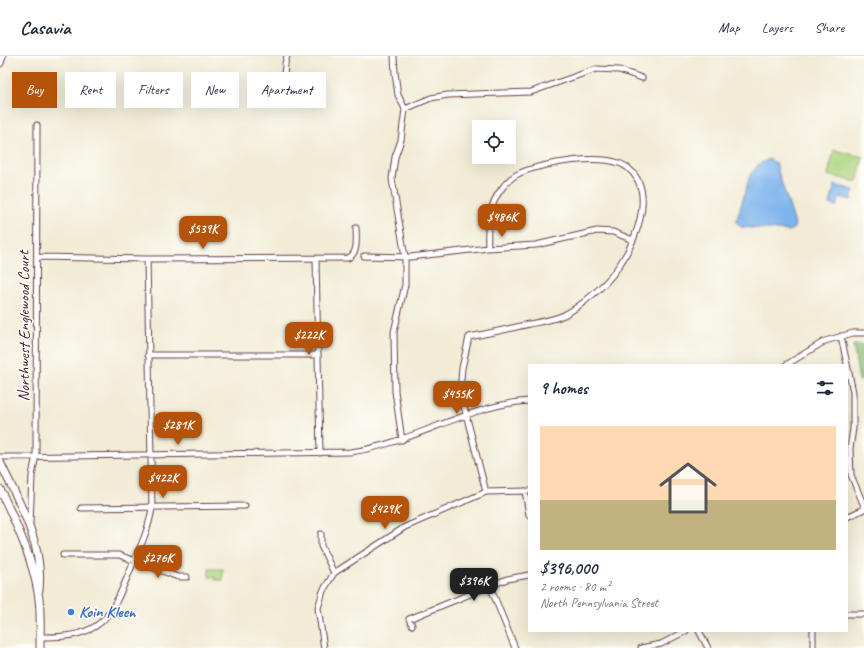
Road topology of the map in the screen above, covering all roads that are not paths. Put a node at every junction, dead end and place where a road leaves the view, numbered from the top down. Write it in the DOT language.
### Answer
graph roads {
  1 [pos="2,56"];
  2 [pos="286,56"];
  3 [pos="394,56"];
  4 [pos="0,63"];
  5 [pos="284,72"];
  6 [pos="642,78"];
  7 [pos="404,109"];
  8 [pos="37,125"];
  9 [pos="356,228"];
  10 [pos="633,240"];
  11 [pos="488,248"];
  12 [pos="364,256"];
  13 [pos="38,257"];
  14 [pos="405,257"];
  15 [pos="316,258"];
  16 [pos="147,259"];
  17 [pos="864,333"];
  18 [pos="841,336"];
  19 [pos="148,355"];
  20 [pos="318,355"];
  21 [pos="788,364"];
  22 [pos="847,364"];
  23 [pos="848,369"];
  24 [pos="528,401"];
  25 [pos="466,417"];
  26 [pos="402,440"];
  27 [pos="320,453"];
  28 [pos="151,454"];
  29 [pos="36,455"];
  30 [pos="0,457"];
  31 [pos="0,462"];
  32 [pos="0,489"];
  33 [pos="527,491"];
  34 [pos="486,492"];
  35 [pos="528,503"];
  36 [pos="245,506"];
  37 [pos="81,508"];
  38 [pos="152,508"];
  39 [pos="864,508"];
  40 [pos="848,516"];
  41 [pos="30,528"];
  42 [pos="321,534"];
  43 [pos="63,555"];
  44 [pos="135,560"];
  45 [pos="334,573"];
  46 [pos="528,575"];
  47 [pos="187,577"];
  48 [pos="490,586"];
  49 [pos="38,596"];
  50 [pos="848,614"];
  51 [pos="864,614"];
  52 [pos="412,625"];
  53 [pos="684,632"];
  54 [pos="699,632"];
  55 [pos="813,632"];
  56 [pos="40,637"];
  57 [pos="40,648"];
  58 [pos="324,648"];
  59 [pos="515,648"];
  60 [pos="641,648"];
  61 [pos="708,648"];
  62 [pos="813,648"];
  1 -- 4 [label="main road"];
  2 -- 5 [label="street"];
  3 -- 7 [label="street"];
  6 -- 7 [label="street"];
  7 -- 14 [label="street"];
  8 -- 13 [label="street, Northwest Englewood Court"];
  9 -- 15 [label="street"];
  10 -- 11 [label="street"];
  10 -- 11 [label="street"];
  10 -- 25 [label="street"];
  11 -- 14 [label="street"];
  12 -- 14 [label="street"];
  13 -- 16 [label="street"];
  13 -- 29 [label="street, Northwest Englewood Court"];
  14 -- 26 [label="street"];
  15 -- 16 [label="street"];
  15 -- 20 [label="street"];
  16 -- 19 [label="street"];
  17 -- 18 [label="street"];
  18 -- 21 [label="street"];
  18 -- 22 [label="street"];
  19 -- 20 [label="street"];
  19 -- 28 [label="street"];
  20 -- 27 [label="street"];
  23 -- 39 [label="street"];
  24 -- 25 [label="street"];
  25 -- 26 [label="street"];
  25 -- 34 [label="street"];
  26 -- 27 [label="street"];
  27 -- 28 [label="street"];
  28 -- 29 [label="street"];
  28 -- 38 [label="street"];
  29 -- 30 [label="street"];
  29 -- 41 [label="street, Northwest Englewood Court"];
  31 -- 41 [label="main road"];
  32 -- 49 [label="main road"];
  33 -- 34 [label="street"];
  33 -- 35 [label="street"];
  34 -- 45 [label="street"];
  36 -- 38 [label="street"];
  37 -- 38 [label="street"];
  38 -- 44 [label="street"];
  39 -- 40 [label="street"];
  41 -- 49 [label="main road"];
  42 -- 45 [label="street"];
  43 -- 44 [label="street"];
  44 -- 47 [label="street"];
  44 -- 56 [label="street"];
  45 -- 58 [label="street"];
  46 -- 48 [label="street"];
  48 -- 52 [label="street"];
  48 -- 59 [label="street"];
  49 -- 56 [label="main road"];
  50 -- 51 [label="street"];
  53 -- 60 [label="street"];
  54 -- 61 [label="street"];
  55 -- 62 [label="street"];
  56 -- 57 [label="main road"];
}
